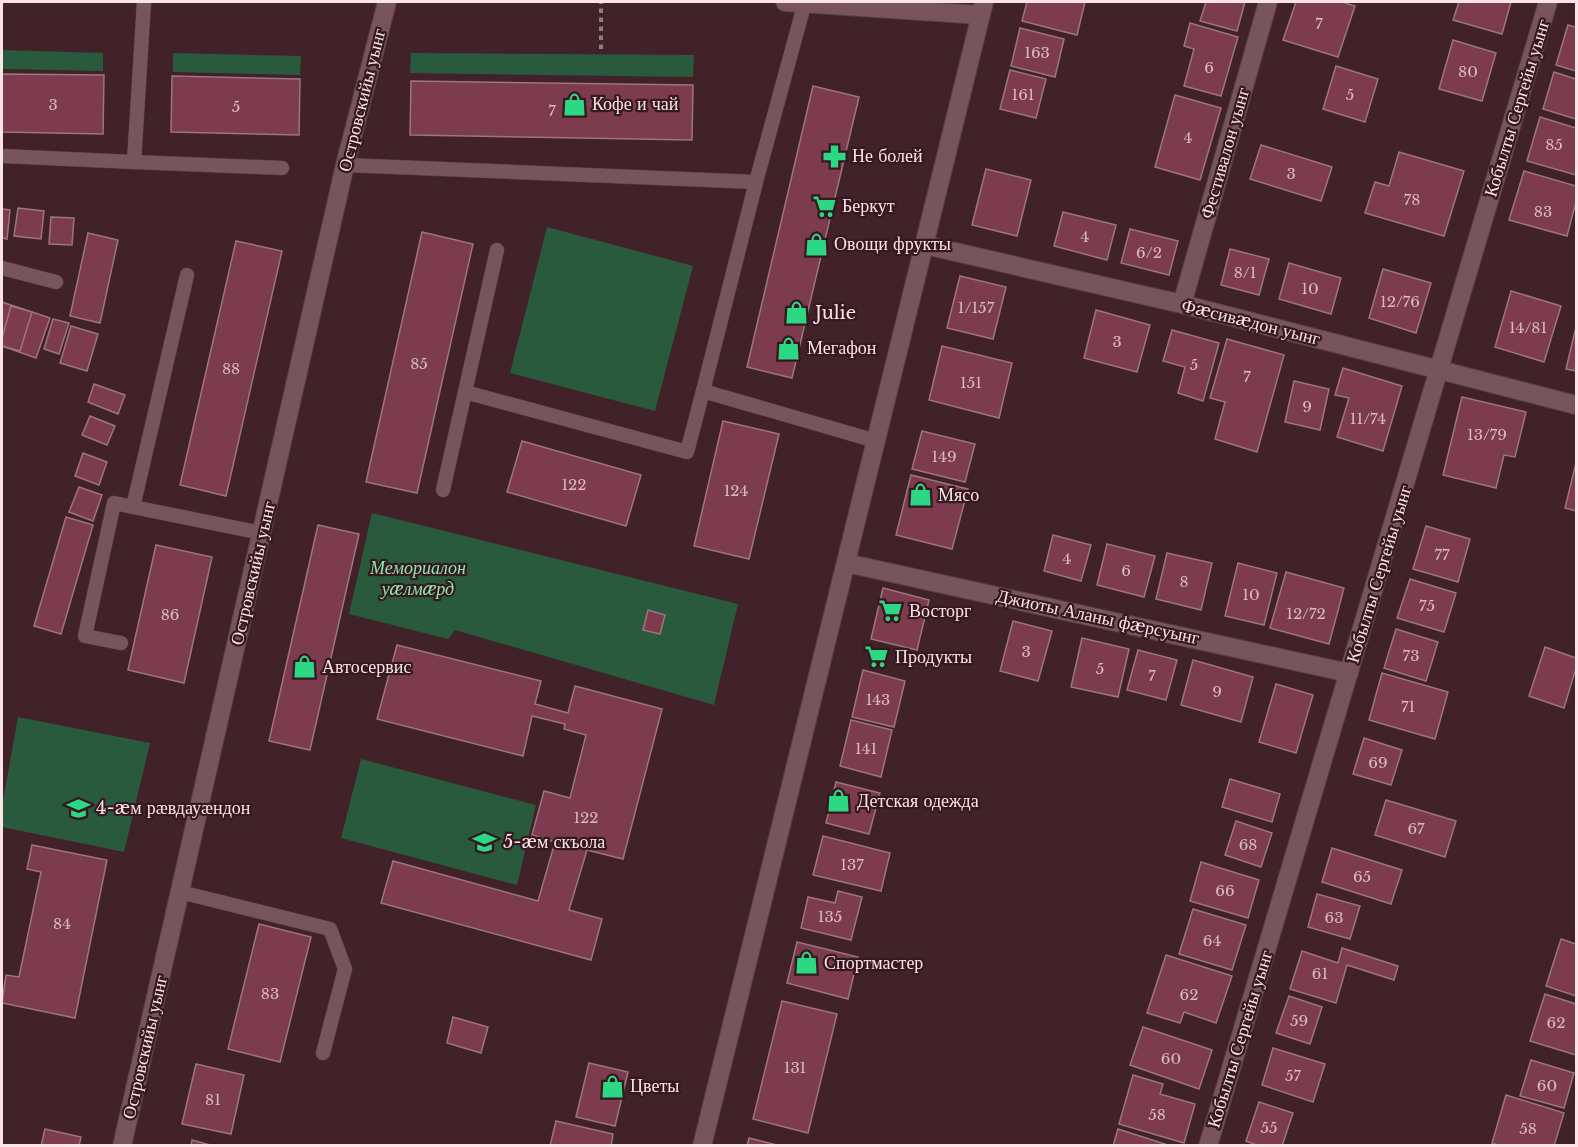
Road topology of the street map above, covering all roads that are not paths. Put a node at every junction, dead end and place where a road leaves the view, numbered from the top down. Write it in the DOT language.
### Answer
graph roads {
  1 [pos="144,2"];
  2 [pos="387,2"];
  3 [pos="784,2"];
  4 [pos="805,2"];
  5 [pos="1268,2"];
  6 [pos="1548,2"];
  7 [pos="983,8"];
  8 [pos="2,156"];
  9 [pos="134,162"];
  10 [pos="345,165"];
  11 [pos="282,168"];
  12 [pos="756,182"];
  13 [pos="925,245"];
  14 [pos="497,250"];
  15 [pos="2,268"];
  16 [pos="187,275"];
  17 [pos="56,282"];
  18 [pos="1182,304"];
  19 [pos="1439,370"];
  20 [pos="702,390"];
  21 [pos="465,392"];
  22 [pos="1576,405"];
  23 [pos="876,441"];
  24 [pos="443,490"];
  25 [pos="133,507"];
  26 [pos="262,533"];
  27 [pos="846,563"];
  28 [pos="121,643"];
  29 [pos="1349,673"];
  30 [pos="180,892"];
  31 [pos="323,1053"];
  32 [pos="122,1146"];
  33 [pos="702,1146"];
  34 [pos="1209,1146"];
  1 -- 9 [label="lane"];
  2 -- 10 [label="street, Островскийы уынг"];
  3 -- 4 [label="street"];
  4 -- 7 [label="street"];
  4 -- 12 [label="lane"];
  5 -- 18 [label="street, Фестивалон уынг"];
  6 -- 19 [label="street, Кобылты Сергейы уынг"];
  7 -- 13 [label="street"];
  8 -- 9 [label="lane"];
  9 -- 11 [label="lane"];
  10 -- 12 [label="lane"];
  10 -- 26 [label="street, Островскийы уынг"];
  12 -- 20 [label="lane"];
  13 -- 18 [label="street, Фæсивæдон уынг"];
  13 -- 23 [label="street"];
  14 -- 21 [label="lane"];
  15 -- 17 [label="lane"];
  16 -- 25 [label="lane"];
  18 -- 19 [label="street, Фæсивæдон уынг"];
  19 -- 22 [label="street, Фæсивæдон уынг"];
  19 -- 29 [label="street, Кобылты Сергейы уынг"];
  20 -- 21 [label="lane"];
  20 -- 23 [label="lane"];
  21 -- 24 [label="lane"];
  23 -- 27 [label="street"];
  25 -- 26 [label="lane"];
  25 -- 28 [label="lane"];
  26 -- 30 [label="street, Островскийы уынг"];
  27 -- 29 [label="street, Джиоты Аланы фæрсуынг"];
  27 -- 33 [label="street"];
  29 -- 34 [label="street, Кобылты Сергейы уынг"];
  30 -- 31 [label="lane"];
  30 -- 32 [label="street, Островскийы уынг"];
}
